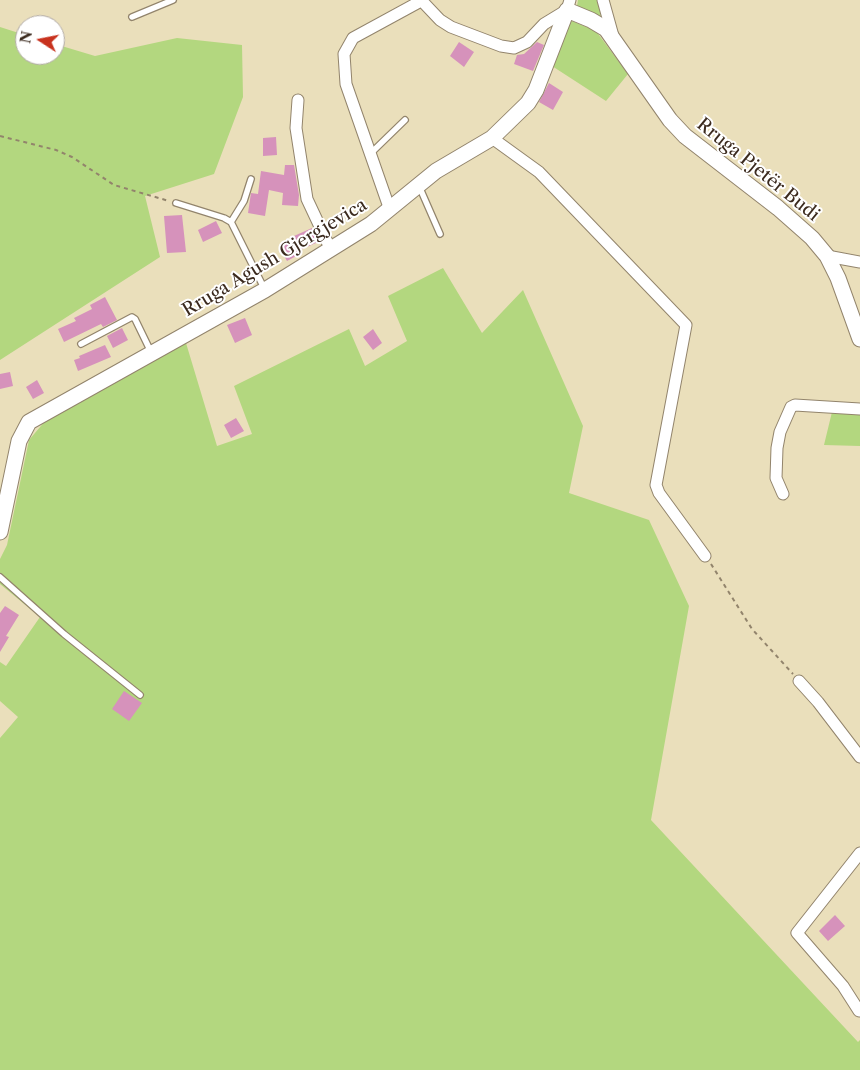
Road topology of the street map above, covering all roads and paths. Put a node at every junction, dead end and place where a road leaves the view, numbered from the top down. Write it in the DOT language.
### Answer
graph roads {
  1 [pos="173,0"];
  2 [pos="603,0"];
  3 [pos="421,1"];
  4 [pos="568,5"];
  5 [pos="132,17"];
  6 [pos="614,40"];
  7 [pos="298,100"];
  8 [pos="405,120"];
  9 [pos="0,136"];
  10 [pos="492,138"];
  11 [pos="370,154"];
  12 [pos="250,179"];
  13 [pos="419,185"];
  14 [pos="176,203"];
  15 [pos="390,210"];
  16 [pos="231,222"];
  17 [pos="440,234"];
  18 [pos="330,248"];
  19 [pos="827,256"];
  20 [pos="860,262"];
  21 [pos="265,290"];
  22 [pos="860,339"];
  23 [pos="81,344"];
  24 [pos="151,352"];
  25 [pos="860,409"];
  26 [pos="783,494"];
  27 [pos="0,532"];
  28 [pos="705,556"];
  29 [pos="0,577"];
  30 [pos="800,680"];
  31 [pos="140,695"];
  32 [pos="860,757"];
  33 [pos="860,853"];
  34 [pos="859,1011"];
  1 -- 5 [label="lane"];
  2 -- 6 [label="street, Rruga Pjetër Budi"];
  3 -- 4 [label="street"];
  3 -- 11 [label="street"];
  4 -- 6 [label="main road, Rruga Pjetër Budi"];
  4 -- 10 [label="main road, Rruga Agush Gjergjevica"];
  6 -- 19 [label="main road, Rruga Pjetër Budi"];
  7 -- 18 [label="street"];
  8 -- 11 [label="lane"];
  9 -- 14 [label="path"];
  10 -- 13 [label="main road, Rruga Agush Gjergjevica"];
  10 -- 28 [label="street"];
  11 -- 15 [label="street"];
  12 -- 16 [label="lane"];
  13 -- 15 [label="main road, Rruga Agush Gjergjevica"];
  13 -- 17 [label="lane"];
  14 -- 16 [label="lane"];
  15 -- 18 [label="main road, Rruga Agush Gjergjevica"];
  16 -- 21 [label="lane"];
  18 -- 21 [label="main road, Rruga Agush Gjergjevica"];
  19 -- 20 [label="street"];
  19 -- 22 [label="main road, Rruga Pjetër Budi"];
  21 -- 24 [label="main road, Rruga Agush Gjergjevica"];
  23 -- 24 [label="lane"];
  24 -- 27 [label="main road, Rruga Agush Gjergjevica"];
  25 -- 26 [label="street"];
  28 -- 30 [label="path"];
  29 -- 31 [label="lane"];
  30 -- 32 [label="street"];
  33 -- 34 [label="street"];
}
